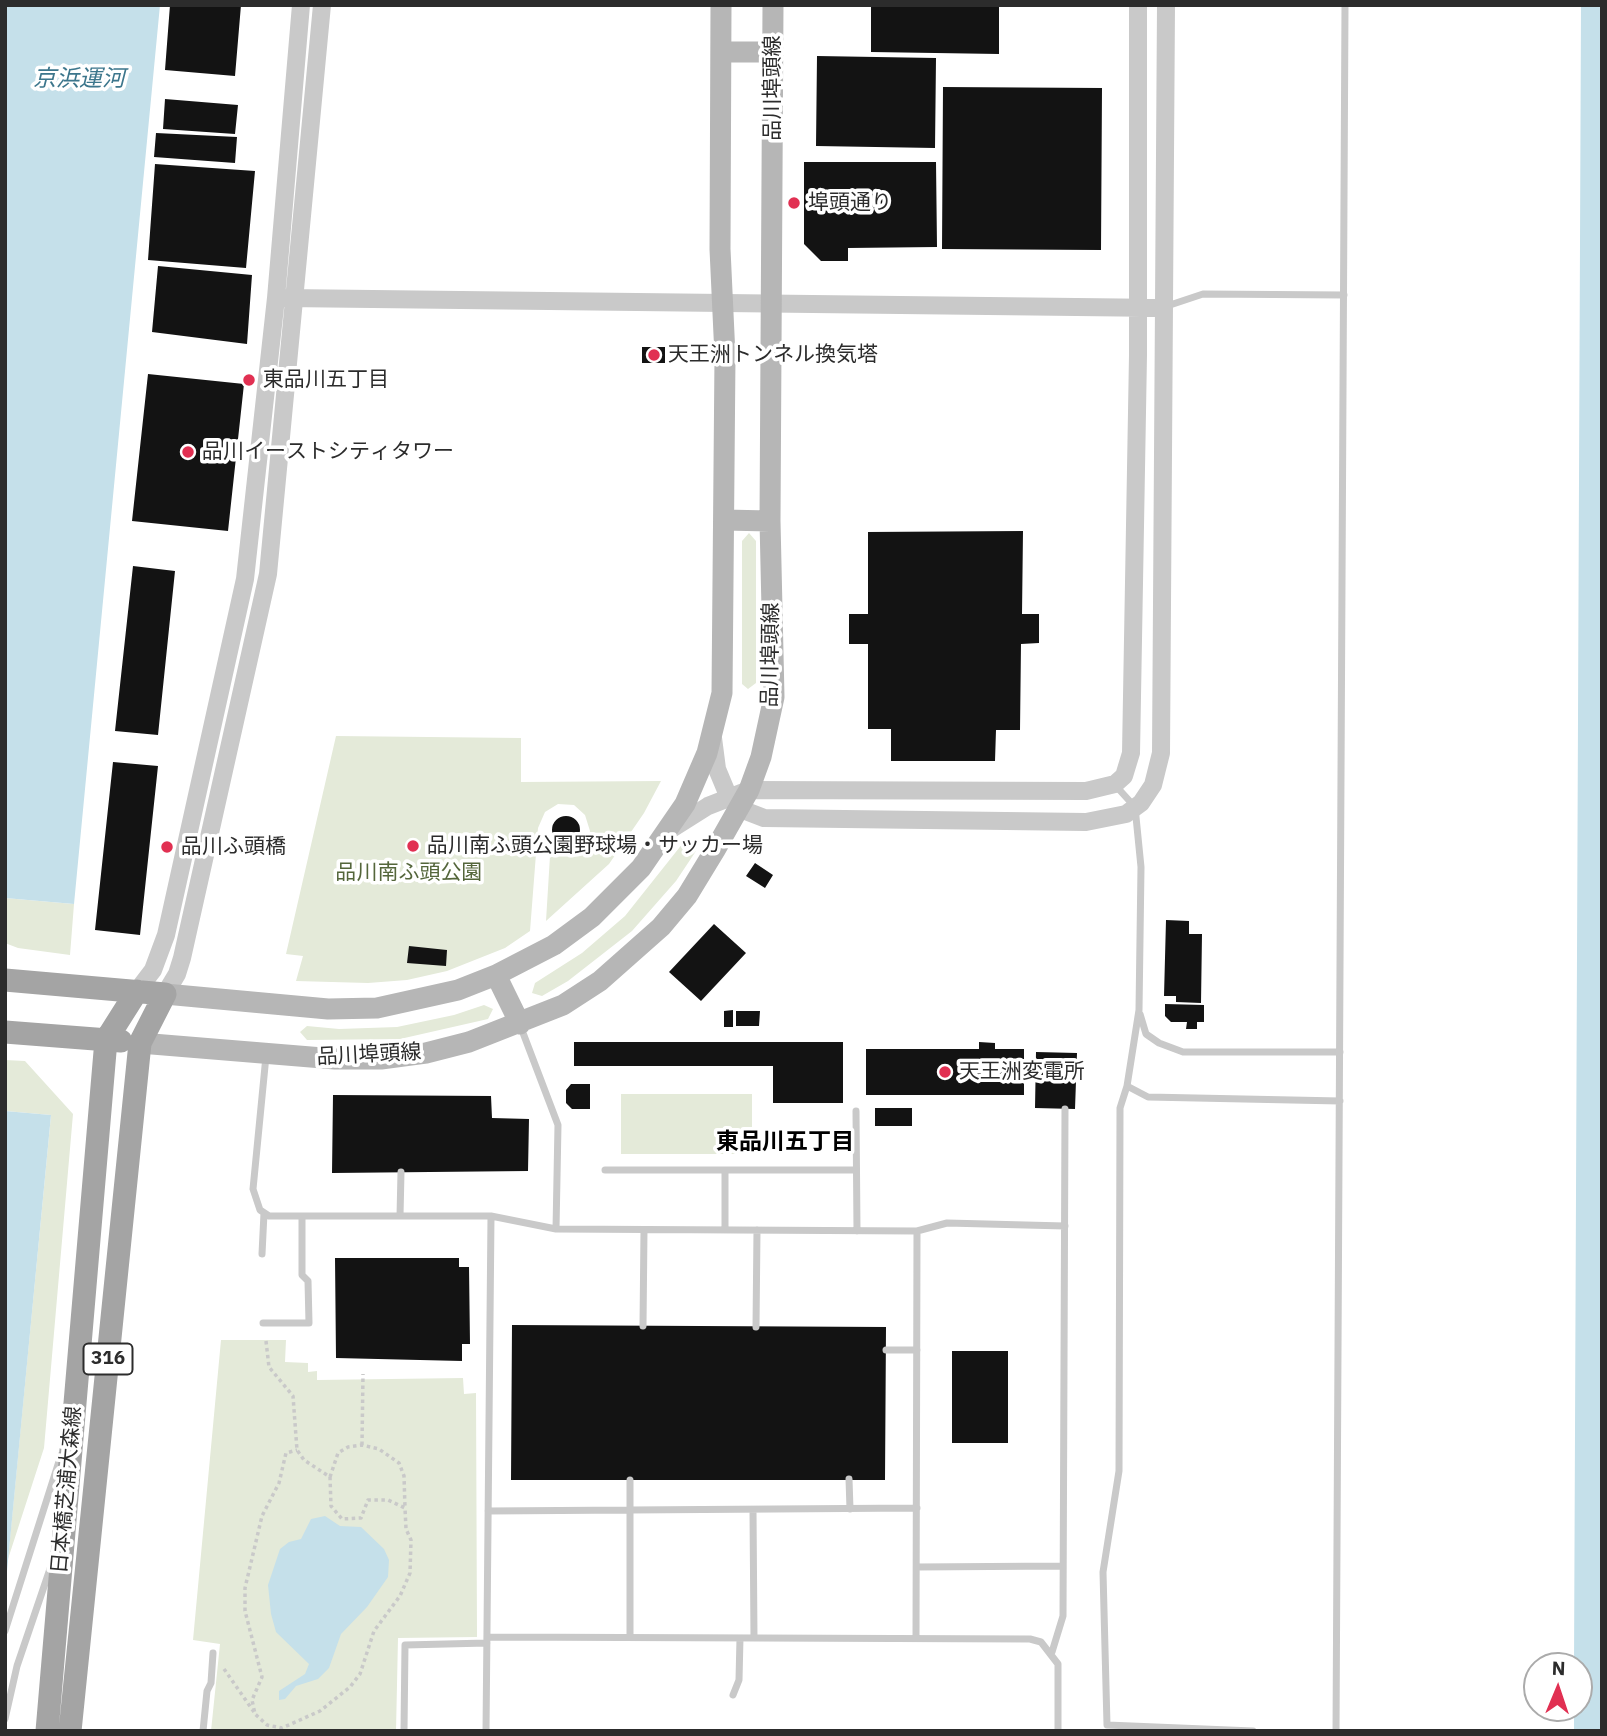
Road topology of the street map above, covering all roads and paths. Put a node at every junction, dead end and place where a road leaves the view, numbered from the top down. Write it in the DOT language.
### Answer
graph roads {
  1 [pos="301,5"];
  2 [pos="322,5"];
  3 [pos="721,5"];
  4 [pos="773,5"];
  5 [pos="1138,5"];
  6 [pos="1166,5"];
  7 [pos="1345,5"];
  8 [pos="721,52"];
  9 [pos="773,52"];
  10 [pos="1344,295"];
  11 [pos="275,298"];
  12 [pos="295,298"];
  13 [pos="723,304"];
  14 [pos="773,304"];
  15 [pos="1138,308"];
  16 [pos="1164,308"];
  17 [pos="724,520"];
  18 [pos="770,521"];
  19 [pos="714,725"];
  20 [pos="1115,784"];
  21 [pos="739,798"];
  22 [pos="1135,807"];
  23 [pos="670,830"];
  24 [pos="496,975"];
  25 [pos="5,980"];
  26 [pos="137,991"];
  27 [pos="165,993"];
  28 [pos="1139,1010"];
  29 [pos="520,1024"];
  30 [pos="5,1032"];
  31 [pos="106,1040"];
  32 [pos="140,1043"];
  33 [pos="1340,1052"];
  34 [pos="266,1055"];
  35 [pos="1127,1086"];
  36 [pos="1340,1101"];
  37 [pos="1065,1109"];
  38 [pos="856,1111"];
  39 [pos="605,1170"];
  40 [pos="725,1170"];
  41 [pos="856,1170"];
  42 [pos="401,1172"];
  43 [pos="264,1213"];
  44 [pos="302,1216"];
  45 [pos="400,1216"];
  46 [pos="491,1216"];
  47 [pos="1065,1226"];
  48 [pos="556,1229"];
  49 [pos="644,1230"];
  50 [pos="725,1230"];
  51 [pos="757,1230"];
  52 [pos="857,1231"];
  53 [pos="917,1231"];
  54 [pos="262,1255"];
  55 [pos="263,1323"];
  56 [pos="643,1326"];
  57 [pos="756,1326"];
  58 [pos="266,1341"];
  59 [pos="886,1350"];
  60 [pos="917,1350"];
  61 [pos="363,1374"];
  62 [pos="74,1411"];
  63 [pos="362,1445"];
  64 [pos="297,1450"];
  65 [pos="330,1477"];
  66 [pos="849,1479"];
  67 [pos="630,1480"];
  68 [pos="405,1508"];
  69 [pos="917,1508"];
  70 [pos="849,1509"];
  71 [pos="630,1510"];
  72 [pos="753,1510"];
  73 [pos="488,1511"];
  74 [pos="64,1533"];
  75 [pos="1063,1566"];
  76 [pos="916,1567"];
  77 [pos="5,1631"];
  78 [pos="630,1637"];
  79 [pos="740,1637"];
  80 [pos="754,1638"];
  81 [pos="916,1638"];
  82 [pos="487,1640"];
  83 [pos="1052,1652"];
  84 [pos="213,1653"];
  85 [pos="733,1695"];
  86 [pos="255,1714"];
  87 [pos="5,1719"];
  88 [pos="47,1731"];
  89 [pos="70,1731"];
  90 [pos="203,1731"];
  91 [pos="404,1731"];
  92 [pos="486,1731"];
  93 [pos="1058,1731"];
  94 [pos="1253,1731"];
  95 [pos="1336,1731"];
  1 -- 11 [label="street"];
  2 -- 12 [label="street"];
  3 -- 8 [label="main road"];
  4 -- 9 [label="main road, 品川埠頭線"];
  5 -- 15 [label="street"];
  6 -- 16 [label="street"];
  7 -- 10 [label="lane"];
  8 -- 9 [label="main road"];
  8 -- 13 [label="main road"];
  9 -- 14 [label="main road, 品川埠頭線"];
  10 -- 16 [label="lane"];
  10 -- 33 [label="lane"];
  11 -- 12 [label="street"];
  11 -- 26 [label="street"];
  12 -- 13 [label="street"];
  12 -- 27 [label="street"];
  13 -- 14 [label="street"];
  13 -- 17 [label="main road"];
  14 -- 15 [label="street"];
  14 -- 18 [label="main road, 品川埠頭線"];
  15 -- 16 [label="street"];
  15 -- 20 [label="street"];
  16 -- 22 [label="street"];
  17 -- 18 [label="main road"];
  17 -- 19 [label="main road"];
  18 -- 21 [label="main road, 品川埠頭線"];
  19 -- 21 [label="street"];
  19 -- 23 [label="main road"];
  20 -- 21 [label="street"];
  20 -- 22 [label="lane"];
  21 -- 22 [label="street"];
  21 -- 23 [label="street"];
  21 -- 29 [label="main road, 品川埠頭線"];
  22 -- 28 [label="lane"];
  23 -- 24 [label="main road"];
  24 -- 27 [label="main road"];
  24 -- 29 [label="main road"];
  25 -- 26 [label="main road"];
  26 -- 27 [label="main road"];
  26 -- 31 [label="main road, 日本橋芝浦大森線 / 316"];
  27 -- 32 [label="main road, 日本橋芝浦大森線 / 316"];
  28 -- 33 [label="lane"];
  28 -- 35 [label="lane"];
  29 -- 34 [label="main road, 品川埠頭線"];
  29 -- 48 [label="lane"];
  30 -- 31 [label="main road"];
  31 -- 32 [label="main road"];
  31 -- 62 [label="main road, 日本橋芝浦大森線 / 316"];
  32 -- 34 [label="main road, 品川埠頭線"];
  32 -- 89 [label="main road, 日本橋芝浦大森線 / 316"];
  33 -- 36 [label="lane"];
  34 -- 43 [label="lane"];
  35 -- 36 [label="lane"];
  35 -- 94 [label="lane"];
  36 -- 95 [label="lane"];
  37 -- 47 [label="lane"];
  38 -- 41 [label="lane"];
  39 -- 40 [label="lane"];
  40 -- 41 [label="lane"];
  40 -- 50 [label="lane"];
  41 -- 52 [label="lane"];
  42 -- 45 [label="lane"];
  43 -- 44 [label="lane"];
  43 -- 54 [label="lane"];
  44 -- 45 [label="lane"];
  44 -- 55 [label="lane"];
  45 -- 46 [label="lane"];
  46 -- 48 [label="lane"];
  46 -- 73 [label="lane"];
  47 -- 53 [label="lane"];
  47 -- 75 [label="lane"];
  48 -- 49 [label="lane"];
  49 -- 50 [label="lane"];
  49 -- 56 [label="lane"];
  50 -- 51 [label="lane"];
  51 -- 52 [label="lane"];
  51 -- 57 [label="lane"];
  52 -- 53 [label="lane"];
  53 -- 60 [label="lane"];
  58 -- 64 [label="path"];
  59 -- 60 [label="lane"];
  60 -- 69 [label="lane"];
  61 -- 63 [label="path"];
  62 -- 74 [label="main road, 日本橋芝浦大森線 / 316"];
  62 -- 77 [label="lane"];
  63 -- 65 [label="path"];
  63 -- 68 [label="path"];
  64 -- 65 [label="path"];
  64 -- 86 [label="path"];
  65 -- 68 [label="path"];
  66 -- 70 [label="lane"];
  67 -- 71 [label="lane"];
  68 -- 86 [label="path"];
  69 -- 70 [label="lane"];
  69 -- 76 [label="lane"];
  70 -- 72 [label="lane"];
  71 -- 72 [label="lane"];
  71 -- 73 [label="lane"];
  71 -- 78 [label="lane"];
  72 -- 80 [label="lane"];
  73 -- 82 [label="lane"];
  74 -- 87 [label="lane"];
  74 -- 88 [label="main road, 日本橋芝浦大森線 / 316"];
  75 -- 76 [label="lane"];
  75 -- 83 [label="lane"];
  76 -- 81 [label="lane"];
  78 -- 79 [label="lane"];
  78 -- 82 [label="lane"];
  79 -- 80 [label="lane"];
  79 -- 85 [label="lane"];
  80 -- 81 [label="lane"];
  81 -- 83 [label="lane"];
  82 -- 91 [label="lane"];
  82 -- 92 [label="lane"];
  83 -- 93 [label="lane"];
  84 -- 86 [label="path"];
  84 -- 90 [label="lane"];
}
